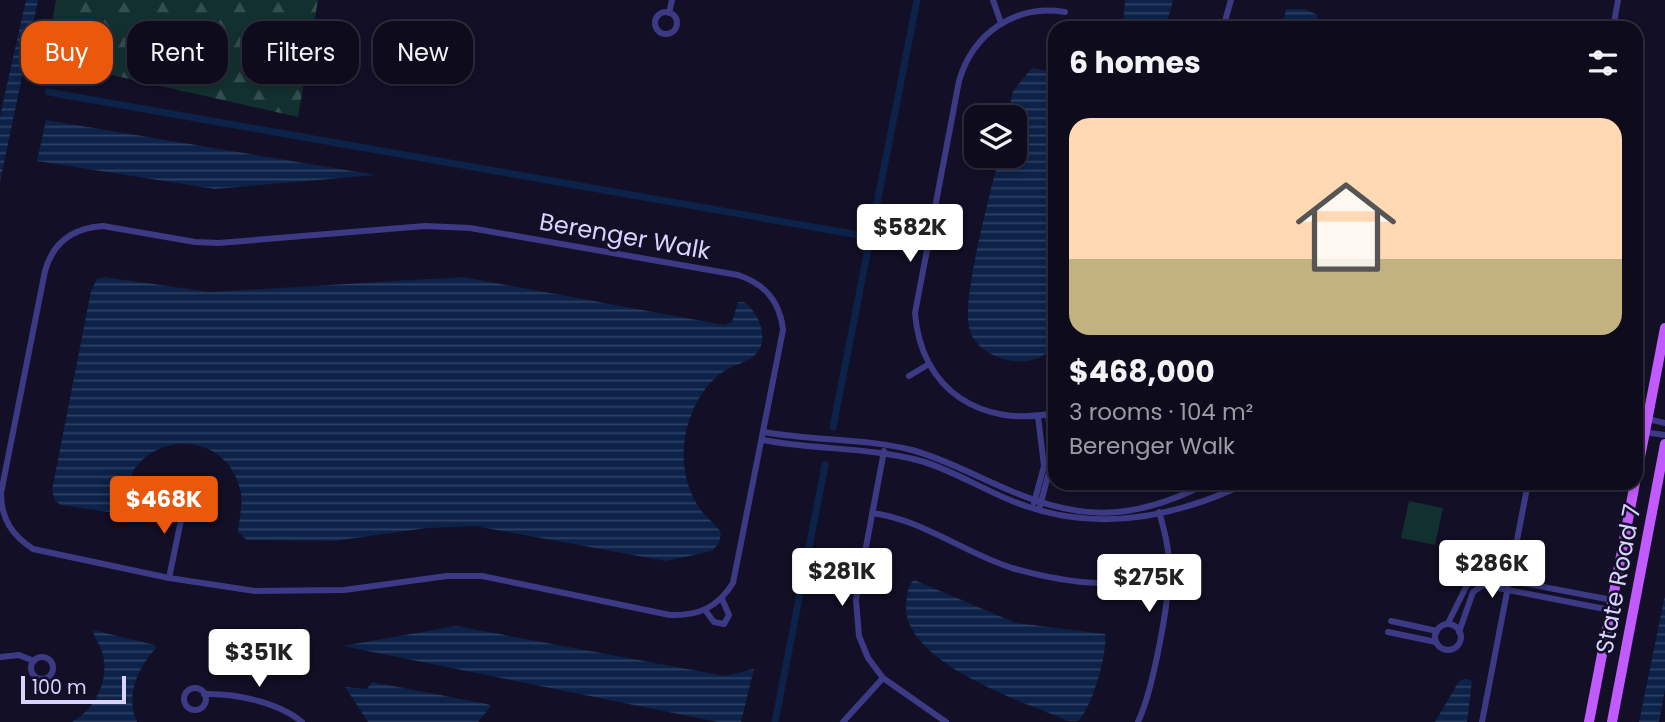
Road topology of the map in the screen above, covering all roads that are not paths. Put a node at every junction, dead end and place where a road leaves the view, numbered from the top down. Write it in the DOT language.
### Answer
graph roads {
  1 [pos="671,0"];
  2 [pos="993,0"];
  3 [pos="1231,0"];
  4 [pos="1618,0"];
  5 [pos="1065,12"];
  6 [pos="669,13"];
  7 [pos="1225,21"];
  8 [pos="1614,21"];
  9 [pos="1001,23"];
  10 [pos="1665,328"];
  11 [pos="929,364"];
  12 [pos="909,376"];
  13 [pos="1048,414"];
  14 [pos="1038,416"];
  15 [pos="1643,418"];
  16 [pos="1648,419"];
  17 [pos="1665,423"];
  18 [pos="1643,428"];
  19 [pos="1643,431"];
  20 [pos="764,432"];
  21 [pos="1665,436"];
  22 [pos="762,440"];
  23 [pos="1665,444"];
  24 [pos="885,450"];
  25 [pos="1048,472"];
  26 [pos="1195,490"];
  27 [pos="1231,490"];
  28 [pos="1527,490"];
  29 [pos="1634,490"];
  30 [pos="186,500"];
  31 [pos="1038,502"];
  32 [pos="1035,510"];
  33 [pos="1158,510"];
  34 [pos="872,513"];
  35 [pos="169,578"];
  36 [pos="1510,580"];
  37 [pos="1167,589"];
  38 [pos="1508,590"];
  39 [pos="722,599"];
  40 [pos="1611,605"];
  41 [pos="705,610"];
  42 [pos="1391,621"];
  43 [pos="1448,624"];
  44 [pos="1437,631"];
  45 [pos="1388,632"];
  46 [pos="1459,632"];
  47 [pos="1436,642"];
  48 [pos="0,657"];
  49 [pos="34,661"];
  50 [pos="883,678"];
  51 [pos="204,694"];
  52 [pos="302,722"];
  53 [pos="843,722"];
  54 [pos="946,722"];
  55 [pos="1138,722"];
  56 [pos="1482,722"];
  57 [pos="1592,722"];
  58 [pos="1612,722"];
  1 -- 6 [label="street"];
  2 -- 9 [label="street"];
  3 -- 7 [label="street"];
  4 -- 8 [label="street"];
  5 -- 9 [label="street"];
  9 -- 11 [label="street"];
  10 -- 16 [label="main road, State Road 7"];
  11 -- 12 [label="street"];
  11 -- 14 [label="street"];
  13 -- 14 [label="street"];
  14 -- 31 [label="street"];
  15 -- 16 [label="street"];
  16 -- 17 [label="street"];
  16 -- 18 [label="main road, State Road 7"];
  19 -- 21 [label="street"];
  20 -- 22 [label="street, Berenger Walk"];
  20 -- 24 [label="street"];
  20 -- 35 [label="street, Berenger Walk"];
  22 -- 24 [label="street"];
  22 -- 39 [label="street, Berenger Walk"];
  23 -- 58 [label="main road, State Road 7"];
  24 -- 31 [label="street"];
  24 -- 32 [label="street"];
  24 -- 34 [label="street"];
  25 -- 31 [label="street"];
  26 -- 33 [label="street"];
  27 -- 33 [label="street"];
  28 -- 36 [label="street"];
  29 -- 40 [label="main road, State Road 7"];
  30 -- 35 [label="street"];
  31 -- 32 [label="street"];
  31 -- 33 [label="street"];
  32 -- 33 [label="street"];
  33 -- 37 [label="street"];
  34 -- 37 [label="street"];
  34 -- 50 [label="street"];
  35 -- 41 [label="street, Berenger Walk"];
  36 -- 38 [label="street"];
  36 -- 40 [label="street"];
  36 -- 43 [label="street"];
  37 -- 55 [label="street"];
  38 -- 40 [label="street"];
  38 -- 46 [label="street"];
  38 -- 56 [label="street"];
  39 -- 41 [label="street, Berenger Walk"];
  39 -- 41 [label="street"];
  40 -- 57 [label="main road, State Road 7"];
  42 -- 44 [label="street"];
  43 -- 44 [label="street"];
  43 -- 46 [label="street"];
  44 -- 47 [label="street"];
  45 -- 47 [label="street"];
  46 -- 47 [label="street"];
  48 -- 49 [label="street"];
  50 -- 53 [label="street"];
  50 -- 54 [label="street"];
  51 -- 52 [label="street"];
}
